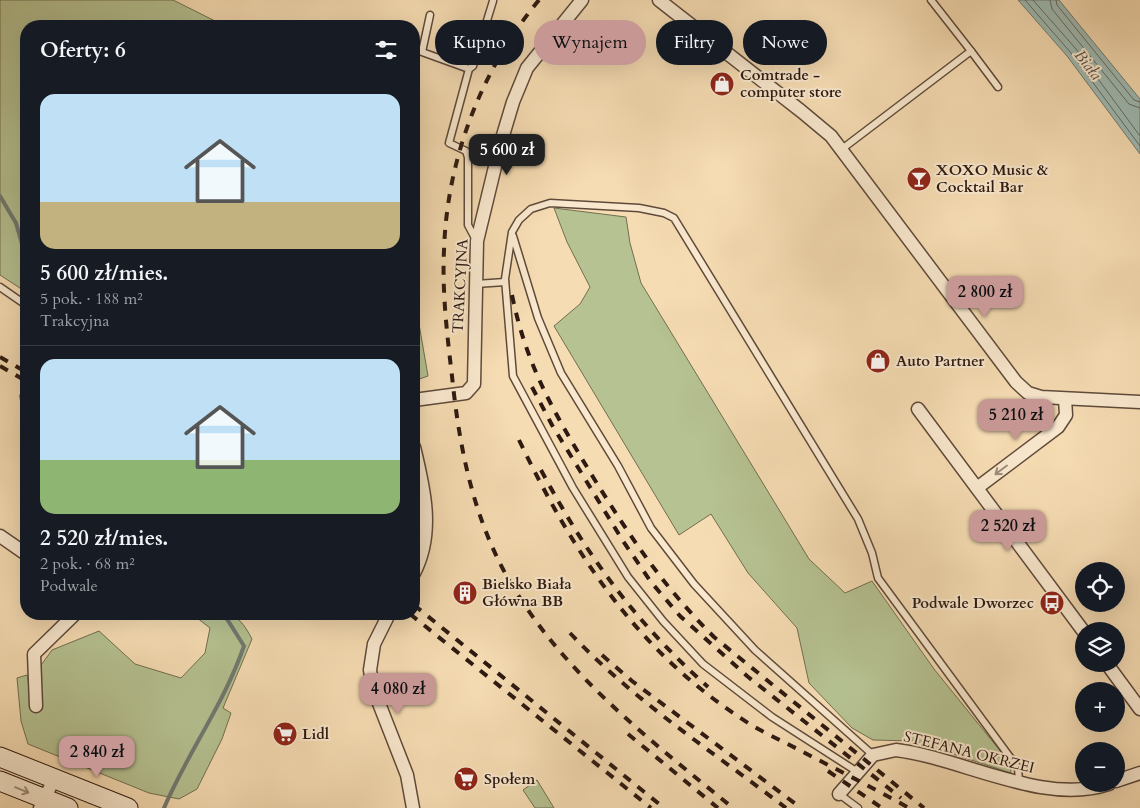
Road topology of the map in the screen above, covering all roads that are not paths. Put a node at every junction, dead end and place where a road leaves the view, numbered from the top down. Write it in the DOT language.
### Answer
graph roads {
  1 [pos="582,0"];
  2 [pos="659,0"];
  3 [pos="931,0"];
  4 [pos="493,1"];
  5 [pos="430,15"];
  6 [pos="971,51"];
  7 [pos="469,69"];
  8 [pos="998,87"];
  9 [pos="842,149"];
  10 [pos="512,232"];
  11 [pos="477,241"];
  12 [pos="505,282"];
  13 [pos="475,284"];
  14 [pos="0,287"];
  15 [pos="20,301"];
  16 [pos="420,399"];
  17 [pos="1065,399"];
  18 [pos="1140,402"];
  19 [pos="918,409"];
  20 [pos="420,472"];
  21 [pos="977,488"];
  22 [pos="0,536"];
  23 [pos="420,539"];
  24 [pos="20,550"];
  25 [pos="69,620"];
  26 [pos="386,620"];
  27 [pos="1077,622"];
  28 [pos="1113,672"];
  29 [pos="36,706"];
  30 [pos="1140,709"];
  31 [pos="873,755"];
  32 [pos="0,758"];
  33 [pos="856,771"];
  34 [pos="1140,773"];
  35 [pos="1125,778"];
  36 [pos="54,779"];
  37 [pos="0,781"];
  38 [pos="1019,781"];
  39 [pos="1075,790"];
  40 [pos="839,794"];
  41 [pos="42,804"];
  42 [pos="68,808"];
  43 [pos="128,808"];
  44 [pos="413,808"];
  45 [pos="858,808"];
  1 -- 11 [label="street, TRAKCYJNA"];
  2 -- 9 [label="street"];
  3 -- 6 [label="lane"];
  4 -- 7 [label="lane"];
  5 -- 7 [label="lane"];
  6 -- 8 [label="lane"];
  6 -- 9 [label="lane"];
  7 -- 11 [label="lane"];
  9 -- 17 [label="street"];
  10 -- 12 [label="lane"];
  10 -- 31 [label="lane"];
  10 -- 38 [label="lane"];
  11 -- 13 [label="street, TRAKCYJNA"];
  12 -- 13 [label="lane"];
  12 -- 33 [label="lane"];
  13 -- 16 [label="street, TRAKCYJNA"];
  14 -- 15 [label="lane"];
  17 -- 18 [label="street"];
  17 -- 21 [label="street, one-way"];
  19 -- 21 [label="street"];
  20 -- 23 [label="street"];
  21 -- 27 [label="street"];
  22 -- 24 [label="street"];
  25 -- 29 [label="street"];
  26 -- 44 [label="street"];
  28 -- 30 [label="street"];
  31 -- 33 [label="street"];
  31 -- 38 [label="street, STEFANA OKRZEI"];
  32 -- 36 [label="main road"];
  33 -- 40 [label="street"];
  34 -- 35 [label="street"];
  36 -- 41 [label="street"];
  36 -- 43 [label="main road"];
  37 -- 41 [label="main road, one-way"];
  38 -- 39 [label="street, STEFANA OKRZEI"];
  40 -- 45 [label="lane"];
  41 -- 42 [label="main road"];
}
